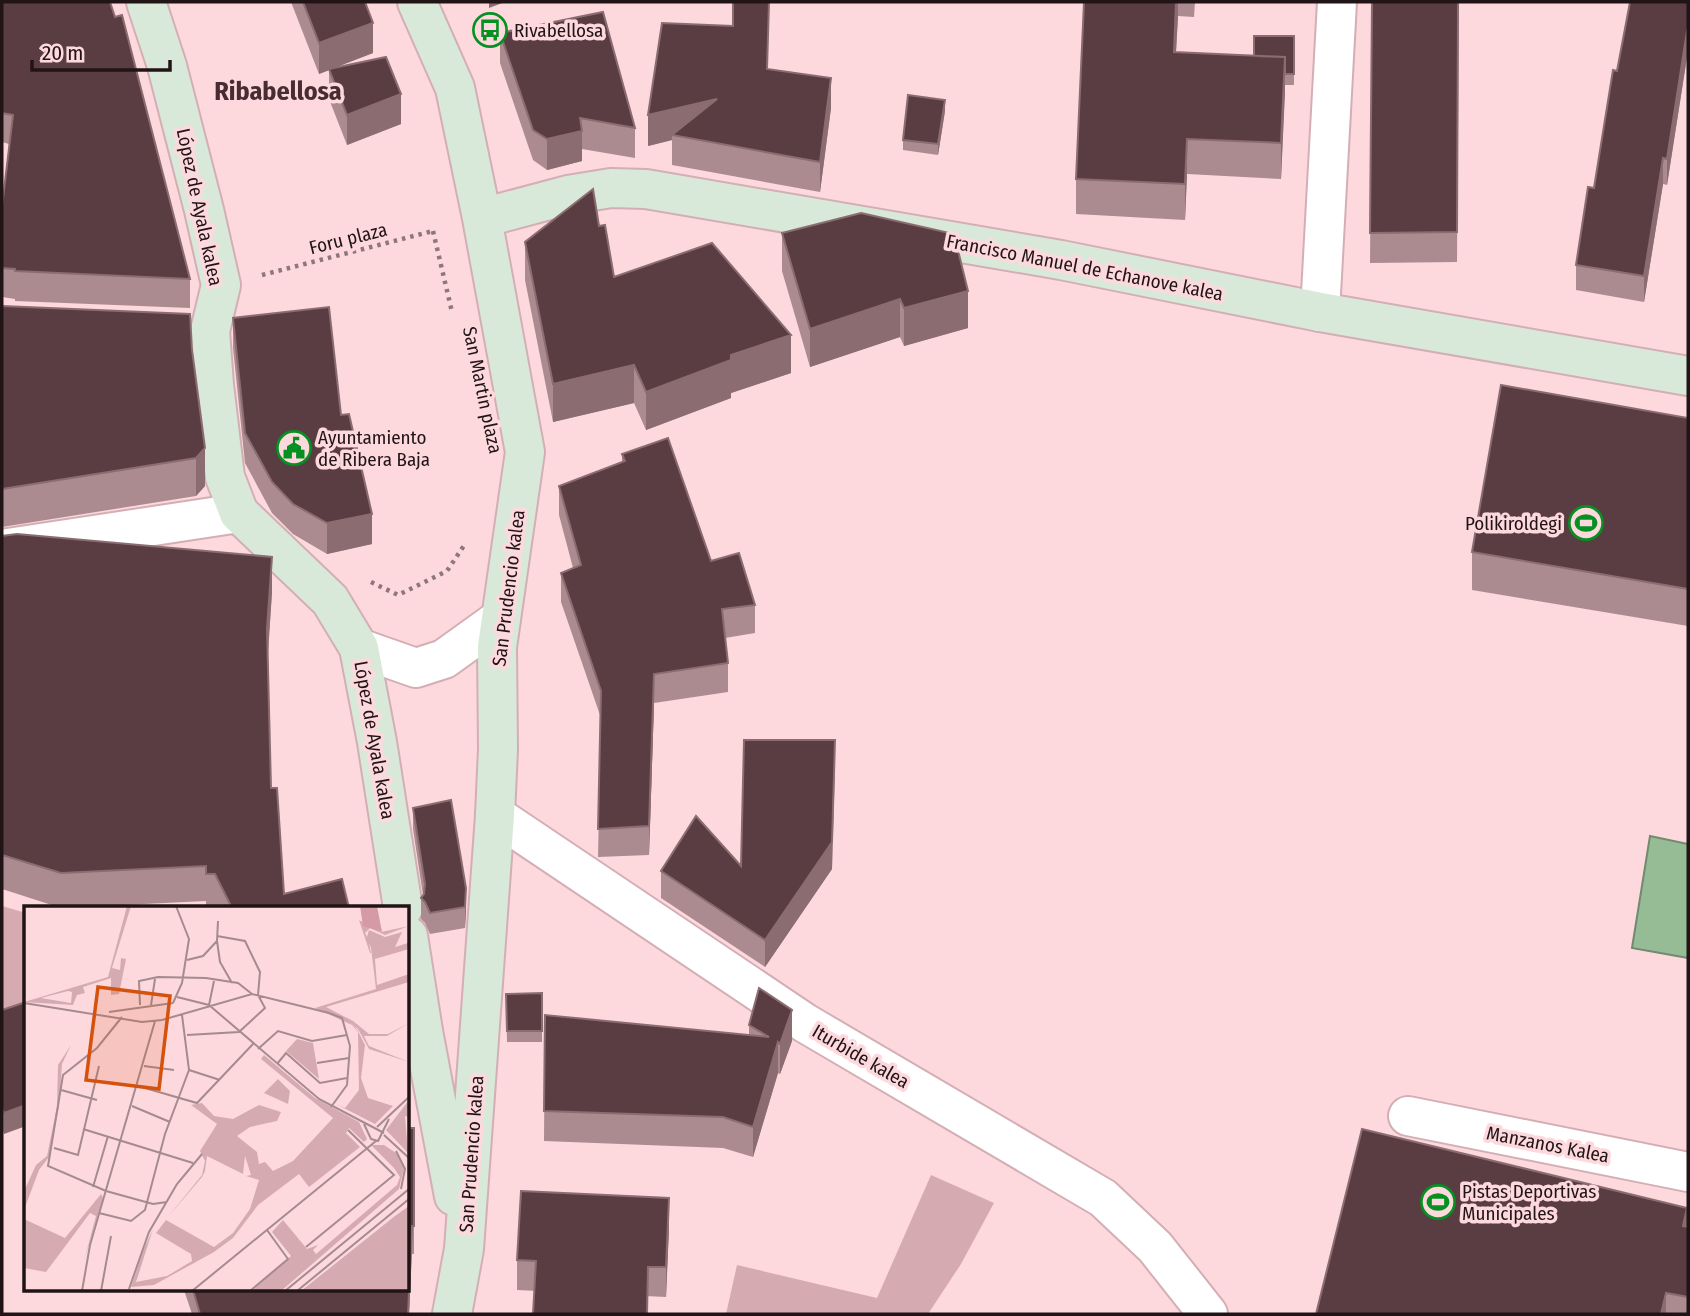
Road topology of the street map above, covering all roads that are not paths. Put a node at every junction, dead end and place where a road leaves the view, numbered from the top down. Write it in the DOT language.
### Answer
graph roads {
  1 [pos="146,2"];
  2 [pos="417,2"];
  3 [pos="1337,2"];
  4 [pos="482,218"];
  5 [pos="1320,312"];
  6 [pos="170,329"];
  7 [pos="210,331"];
  8 [pos="1687,370"];
  9 [pos="239,513"];
  10 [pos="2,549"];
  11 [pos="501,618"];
  12 [pos="359,648"];
  13 [pos="495,815"];
  14 [pos="403,906"];
  15 [pos="410,949"];
  16 [pos="1408,1116"];
  17 [pos="1688,1172"];
  18 [pos="464,1250"];
  19 [pos="452,1314"];
  20 [pos="1208,1314"];
  1 -- 7 [label="street, López de Ayala kalea"];
  2 -- 4 [label="street, San Prudencio kalea"];
  3 -- 5 [label="street"];
  4 -- 5 [label="street, Francisco Manuel de Echanove kalea"];
  4 -- 11 [label="street, San Prudencio kalea"];
  5 -- 8 [label="street, Francisco Manuel de Echanove kalea"];
  6 -- 7 [label="street"];
  7 -- 9 [label="street, López de Ayala kalea"];
  9 -- 10 [label="street"];
  9 -- 12 [label="street, López de Ayala kalea"];
  11 -- 12 [label="street"];
  11 -- 13 [label="street, San Prudencio kalea"];
  12 -- 14 [label="street, López de Ayala kalea"];
  13 -- 18 [label="street, San Prudencio kalea"];
  13 -- 20 [label="street, Iturbide kalea"];
  15 -- 18 [label="street"];
  16 -- 17 [label="street, Manzanos Kalea"];
  18 -- 19 [label="street, San Prudencio kalea"];
}
